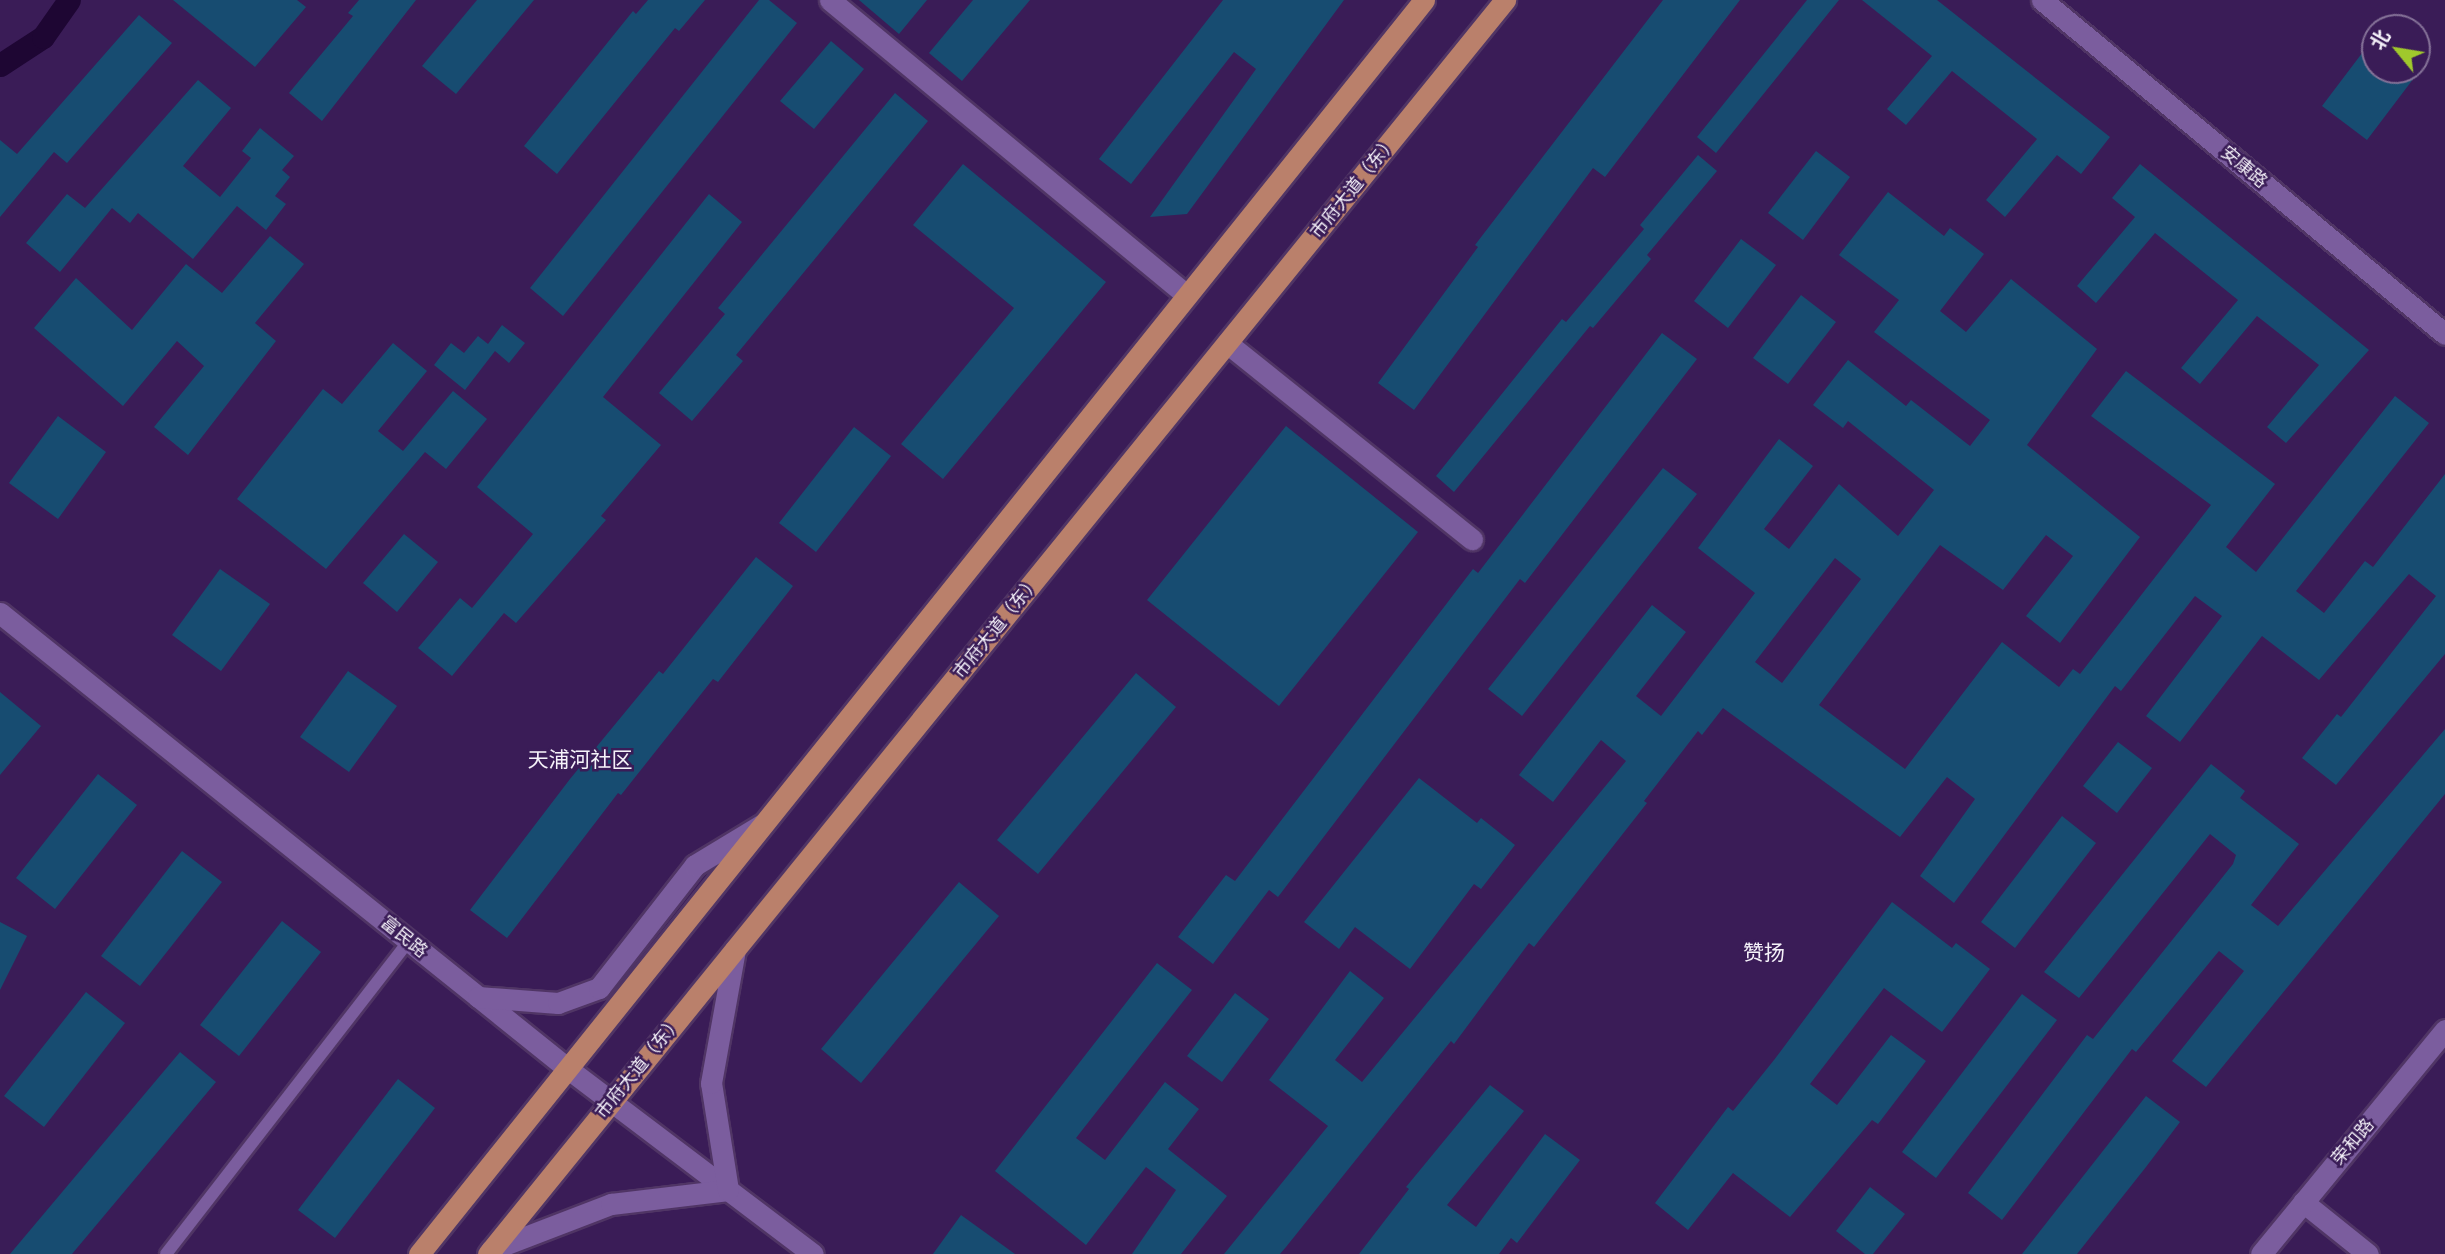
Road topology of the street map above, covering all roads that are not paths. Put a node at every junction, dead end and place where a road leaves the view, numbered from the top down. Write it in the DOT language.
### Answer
graph roads {
  1 [pos="830,0"];
  2 [pos="1424,0"];
  3 [pos="1505,0"];
  4 [pos="2042,0"];
  5 [pos="1187,295"];
  6 [pos="2445,334"];
  7 [pos="1227,343"];
  8 [pos="1472,539"];
  9 [pos="0,613"];
  10 [pos="763,824"];
  11 [pos="409,942"];
  12 [pos="735,949"];
  13 [pos="478,997"];
  14 [pos="2445,1030"];
  15 [pos="567,1068"];
  16 [pos="612,1102"];
  17 [pos="728,1190"];
  18 [pos="2303,1202"];
  19 [pos="490,1252"];
  20 [pos="166,1254"];
  21 [pos="419,1254"];
  22 [pos="813,1254"];
  23 [pos="2261,1254"];
  24 [pos="2368,1254"];
  1 -- 5 [label="street"];
  2 -- 5 [label="main road"];
  3 -- 7 [label="main road, 市府大道（东）"];
  4 -- 6 [label="street, 安康路"];
  5 -- 10 [label="main road"];
  7 -- 8 [label="street"];
  7 -- 12 [label="main road, 市府大道（东）"];
  9 -- 11 [label="street, 富民路"];
  10 -- 13 [label="street"];
  10 -- 15 [label="main road"];
  11 -- 13 [label="street, 富民路"];
  11 -- 20 [label="lane"];
  12 -- 16 [label="main road, 市府大道（东）"];
  12 -- 17 [label="street"];
  13 -- 15 [label="street, 富民路"];
  14 -- 18 [label="street, 荣和路"];
  15 -- 16 [label="street, 富民路"];
  15 -- 21 [label="main road"];
  16 -- 17 [label="street, 富民路"];
  16 -- 19 [label="main road, 市府大道（东）"];
  17 -- 19 [label="street"];
  17 -- 22 [label="street, 富民路"];
  18 -- 23 [label="street, 荣和路"];
  18 -- 24 [label="street"];
}
